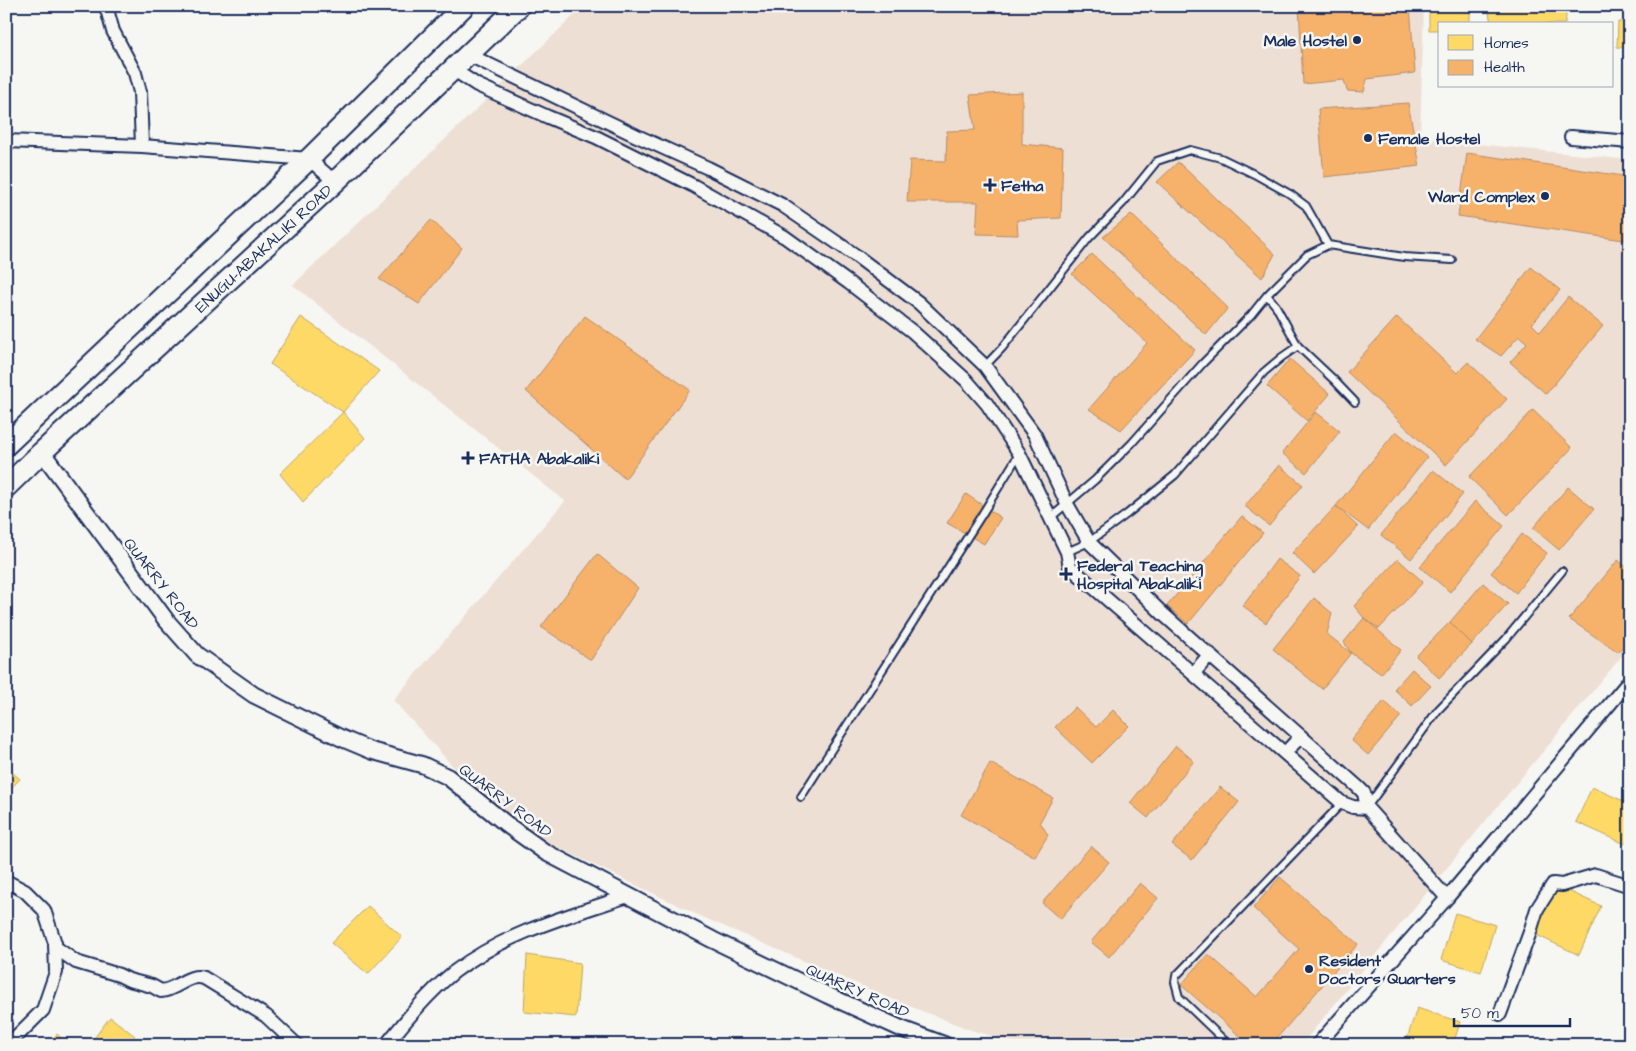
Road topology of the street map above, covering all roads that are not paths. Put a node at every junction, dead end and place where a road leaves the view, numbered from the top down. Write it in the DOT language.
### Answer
graph roads {
  1 [pos="106,6"];
  2 [pos="464,6"];
  3 [pos="518,6"];
  4 [pos="469,55"];
  5 [pos="454,70"];
  6 [pos="1571,136"];
  7 [pos="6,141"];
  8 [pos="1630,142"];
  9 [pos="142,146"];
  10 [pos="309,159"];
  11 [pos="335,182"];
  12 [pos="1328,245"];
  13 [pos="1452,260"];
  14 [pos="1267,295"];
  15 [pos="1298,346"];
  16 [pos="985,366"];
  17 [pos="1355,402"];
  18 [pos="6,445"];
  19 [pos="42,452"];
  20 [pos="1019,452"];
  21 [pos="6,487"];
  22 [pos="1067,504"];
  23 [pos="1050,518"];
  24 [pos="1088,542"];
  25 [pos="1067,552"];
  26 [pos="1562,571"];
  27 [pos="1210,654"];
  28 [pos="1193,674"];
  29 [pos="1630,680"];
  30 [pos="1301,736"];
  31 [pos="1285,754"];
  32 [pos="801,797"];
  33 [pos="1342,803"];
  34 [pos="1367,808"];
  35 [pos="6,881"];
  36 [pos="1630,886"];
  37 [pos="628,896"];
  38 [pos="1447,898"];
  39 [pos="55,947"];
  40 [pos="1500,1014"];
  41 [pos="8,1045"];
  42 [pos="297,1045"];
  43 [pos="386,1045"];
  44 [pos="945,1045"];
  45 [pos="1229,1045"];
  46 [pos="1317,1045"];
  1 -- 9 [label="street"];
  2 -- 10 [label="highway, ENUGU-ABAKALIKI ROAD"];
  3 -- 4 [label="highway, ENUGU-ABAKALIKI ROAD"];
  4 -- 5 [label="highway, ENUGU-ABAKALIKI ROAD"];
  4 -- 16 [label="street"];
  5 -- 11 [label="highway, ENUGU-ABAKALIKI ROAD"];
  5 -- 20 [label="street"];
  6 -- 8 [label="street"];
  7 -- 9 [label="street"];
  9 -- 10 [label="street"];
  10 -- 11 [label="street"];
  10 -- 18 [label="highway, ENUGU-ABAKALIKI ROAD"];
  11 -- 19 [label="highway, ENUGU-ABAKALIKI ROAD"];
  12 -- 13 [label="lane"];
  12 -- 14 [label="lane"];
  12 -- 16 [label="lane"];
  14 -- 15 [label="lane"];
  14 -- 22 [label="lane"];
  15 -- 17 [label="lane"];
  15 -- 24 [label="lane"];
  16 -- 22 [label="street"];
  19 -- 21 [label="highway, ENUGU-ABAKALIKI ROAD"];
  19 -- 37 [label="street, QUARRY ROAD"];
  20 -- 23 [label="street"];
  20 -- 32 [label="lane"];
  22 -- 23 [label="lane"];
  22 -- 24 [label="street"];
  23 -- 25 [label="street"];
  24 -- 25 [label="lane"];
  24 -- 27 [label="street"];
  25 -- 28 [label="street"];
  26 -- 34 [label="lane"];
  27 -- 28 [label="street"];
  27 -- 30 [label="street"];
  28 -- 31 [label="street"];
  29 -- 38 [label="street"];
  30 -- 31 [label="street"];
  30 -- 34 [label="street"];
  31 -- 33 [label="street"];
  33 -- 34 [label="street"];
  33 -- 45 [label="lane"];
  34 -- 38 [label="street"];
  35 -- 39 [label="street"];
  36 -- 40 [label="street"];
  37 -- 43 [label="street"];
  37 -- 44 [label="street, QUARRY ROAD"];
  38 -- 46 [label="street"];
  39 -- 41 [label="street"];
  39 -- 42 [label="street"];
}
